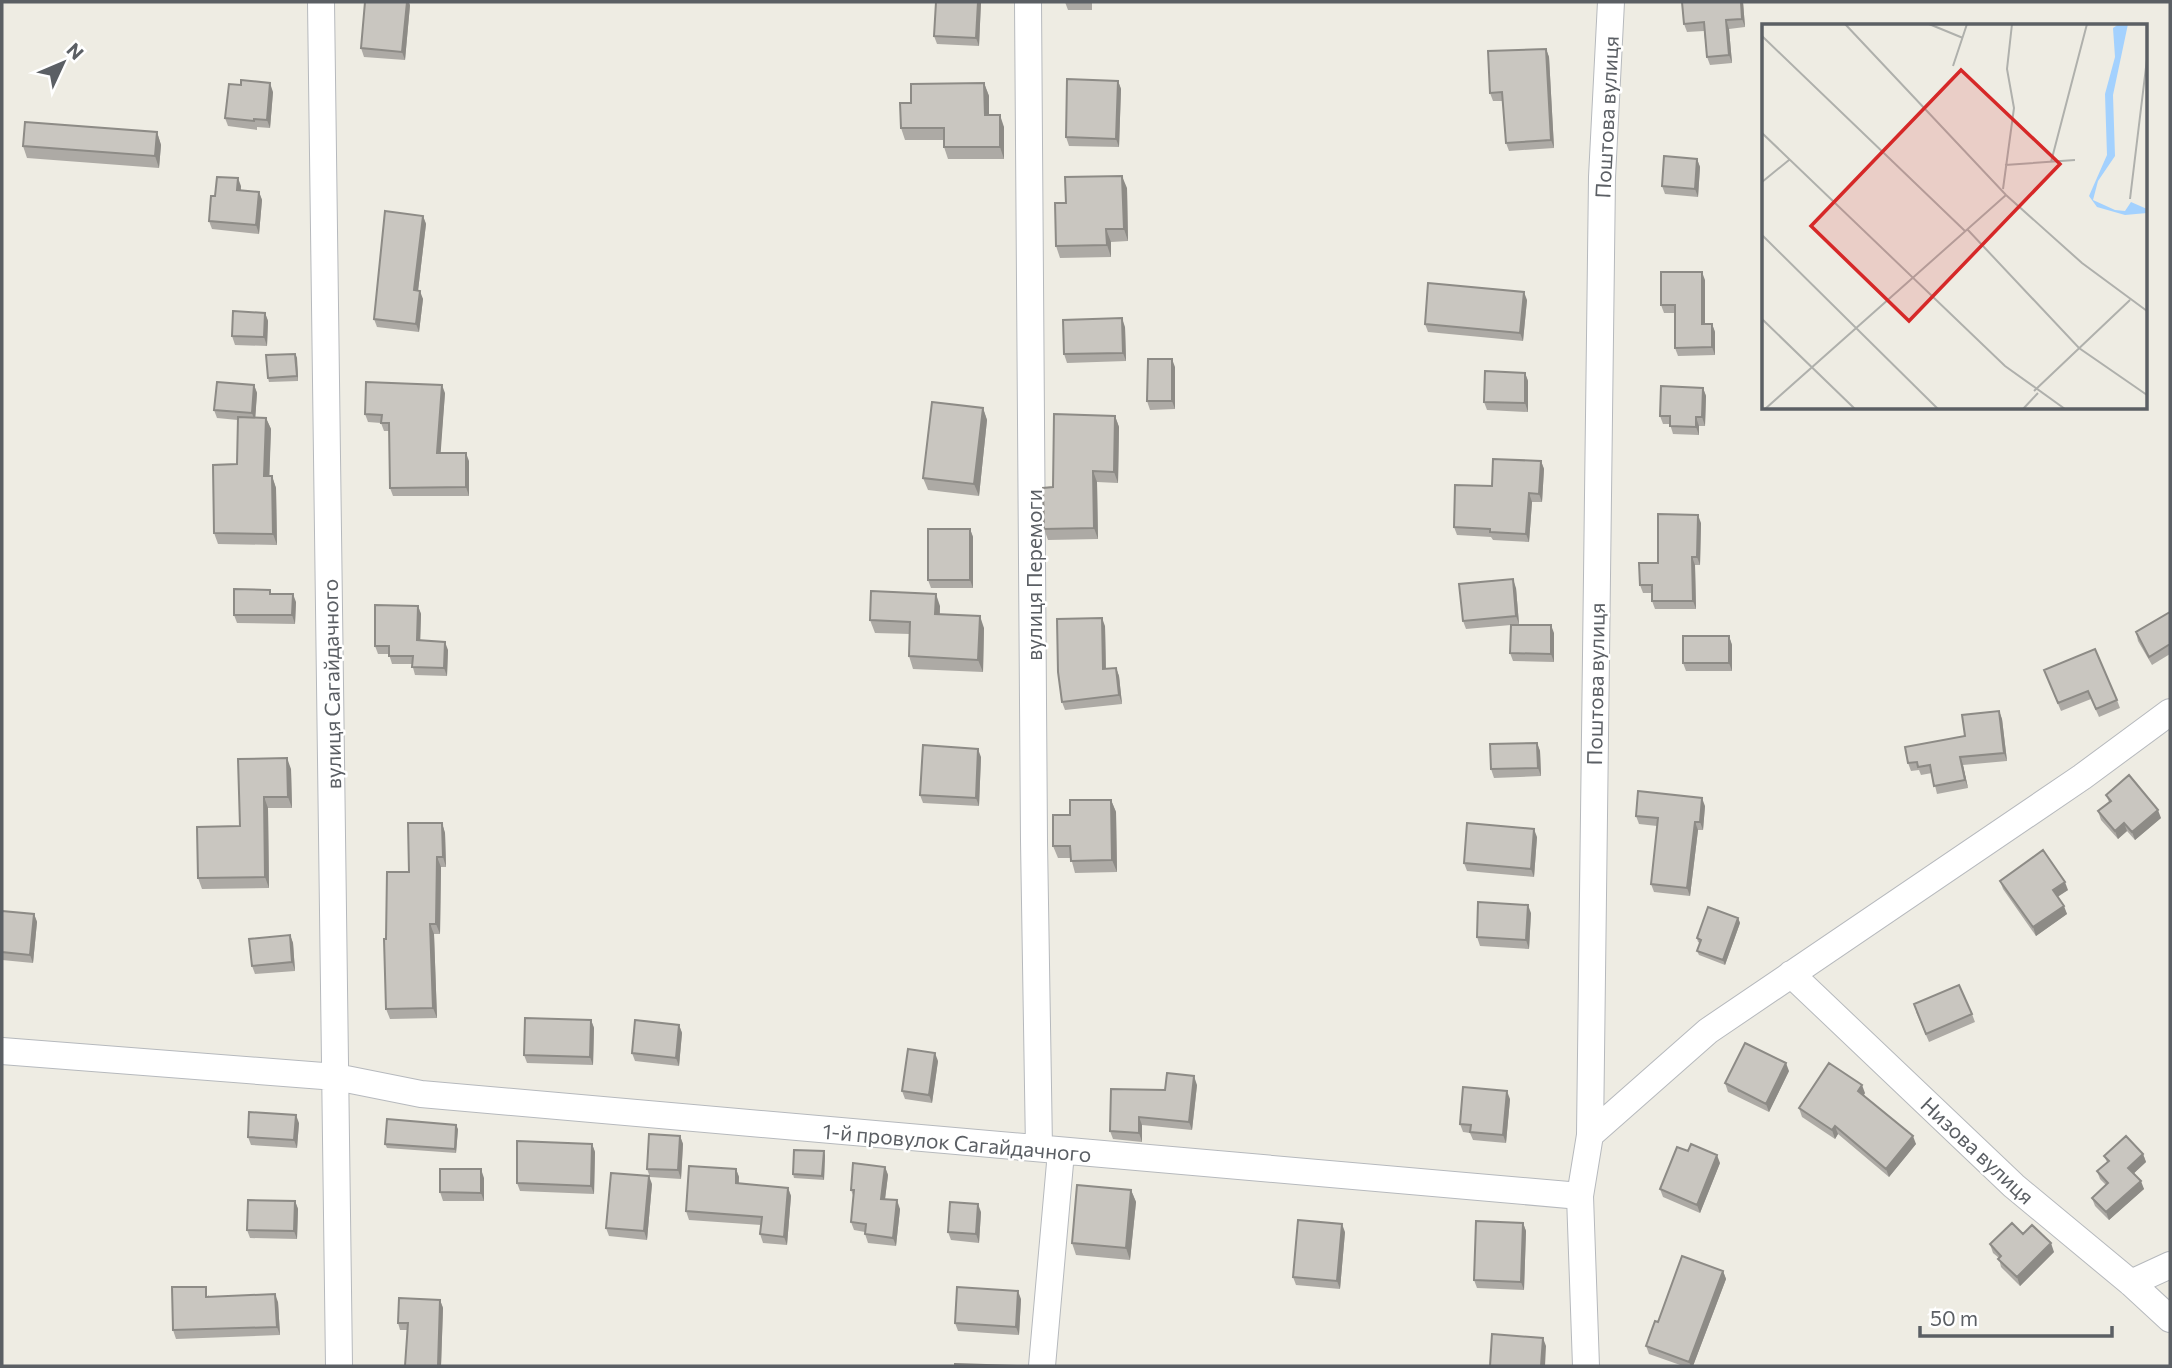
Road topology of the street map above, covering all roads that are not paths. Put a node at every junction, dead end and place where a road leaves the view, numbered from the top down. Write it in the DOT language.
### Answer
graph roads {
  1 [pos="321,2"];
  2 [pos="1028,2"];
  3 [pos="1611,2"];
  4 [pos="2170,712"];
  5 [pos="1791,974"];
  6 [pos="2,1051"];
  7 [pos="336,1077"];
  8 [pos="1590,1135"];
  9 [pos="1050,1150"];
  10 [pos="1580,1196"];
  11 [pos="2170,1265"];
  12 [pos="2131,1283"];
  13 [pos="2170,1319"];
  14 [pos="339,1366"];
  15 [pos="1042,1366"];
  16 [pos="1586,1366"];
  1 -- 7 [label="street, вулиця Сагайдачного"];
  2 -- 9 [label="street, вулиця Перемоги"];
  3 -- 8 [label="street, Поштова вулиця"];
  4 -- 5 [label="street"];
  5 -- 8 [label="street"];
  5 -- 12 [label="street, Низова вулиця"];
  6 -- 7 [label="street, 1-й провулок Сагайдачного"];
  7 -- 9 [label="street, 1-й провулок Сагайдачного"];
  7 -- 14 [label="street, вулиця Сагайдачного"];
  8 -- 10 [label="street, Поштова вулиця"];
  9 -- 10 [label="street, 1-й провулок Сагайдачного"];
  9 -- 15 [label="street, вулиця Перемоги"];
  10 -- 16 [label="street, Поштова вулиця"];
  11 -- 12 [label="street"];
  12 -- 13 [label="street, Низова вулиця"];
}
